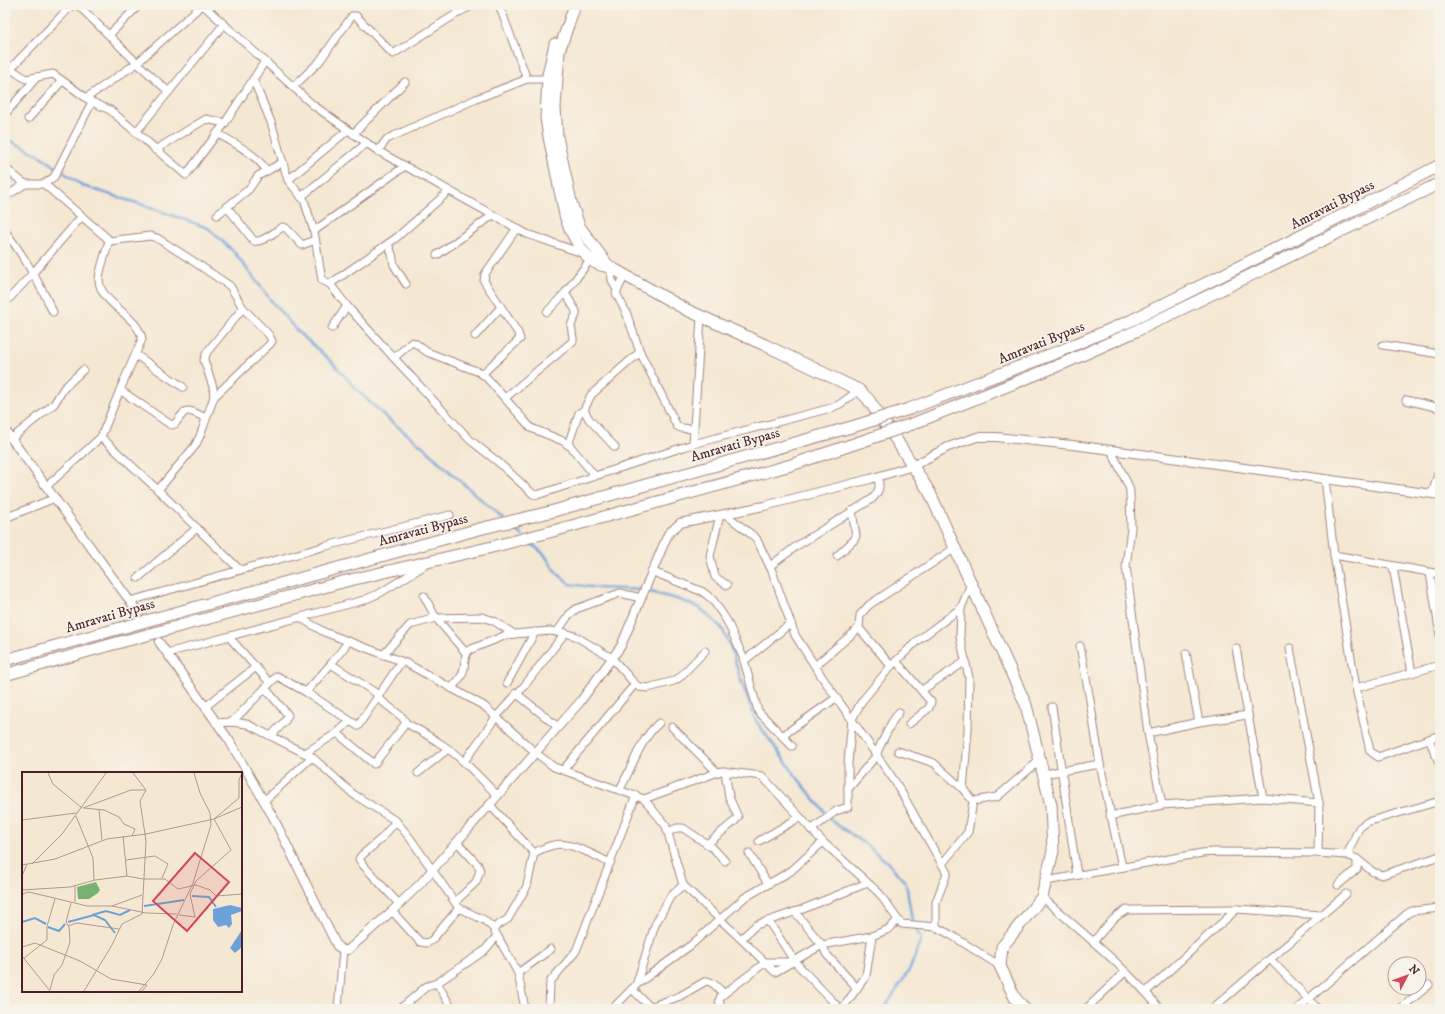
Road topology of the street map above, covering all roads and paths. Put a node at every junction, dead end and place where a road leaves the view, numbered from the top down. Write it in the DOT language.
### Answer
graph roads {
  1 [pos="72,5"];
  2 [pos="78,5"];
  3 [pos="139,5"];
  4 [pos="202,5"];
  5 [pos="216,5"];
  6 [pos="474,5"];
  7 [pos="500,5"];
  8 [pos="567,5"];
  9 [pos="575,5"];
  10 [pos="209,11"];
  11 [pos="224,24"];
  12 [pos="109,35"];
  13 [pos="265,61"];
  14 [pos="136,62"];
  15 [pos="8,66"];
  16 [pos="37,77"];
  17 [pos="253,79"];
  18 [pos="527,79"];
  19 [pos="548,79"];
  20 [pos="62,80"];
  21 [pos="405,82"];
  22 [pos="293,87"];
  23 [pos="169,92"];
  24 [pos="89,100"];
  25 [pos="6,113"];
  26 [pos="28,119"];
  27 [pos="225,123"];
  28 [pos="136,132"];
  29 [pos="350,132"];
  30 [pos="217,133"];
  31 [pos="367,144"];
  32 [pos="155,150"];
  33 [pos="378,151"];
  34 [pos="282,162"];
  35 [pos="1440,165"];
  36 [pos="405,166"];
  37 [pos="5,168"];
  38 [pos="267,171"];
  39 [pos="288,180"];
  40 [pos="1440,182"];
  41 [pos="25,184"];
  42 [pos="44,184"];
  43 [pos="449,191"];
  44 [pos="5,197"];
  45 [pos="301,197"];
  46 [pos="227,207"];
  47 [pos="217,215"];
  48 [pos="493,215"];
  49 [pos="82,216"];
  50 [pos="516,228"];
  51 [pos="5,231"];
  52 [pos="314,231"];
  53 [pos="315,240"];
  54 [pos="109,241"];
  55 [pos="388,244"];
  56 [pos="437,255"];
  57 [pos="591,255"];
  58 [pos="610,267"];
  59 [pos="33,273"];
  60 [pos="625,275"];
  61 [pos="330,284"];
  62 [pos="406,284"];
  63 [pos="617,290"];
  64 [pos="565,293"];
  65 [pos="5,303"];
  66 [pos="347,306"];
  67 [pos="501,307"];
  68 [pos="243,308"];
  69 [pos="53,312"];
  70 [pos="547,312"];
  71 [pos="701,317"];
  72 [pos="332,328"];
  73 [pos="475,336"];
  74 [pos="1383,345"];
  75 [pos="640,352"];
  76 [pos="1440,354"];
  77 [pos="136,355"];
  78 [pos="394,358"];
  79 [pos="83,370"];
  80 [pos="482,374"];
  81 [pos="183,387"];
  82 [pos="120,390"];
  83 [pos="859,390"];
  84 [pos="214,397"];
  85 [pos="505,398"];
  86 [pos="1406,400"];
  87 [pos="1440,408"];
  88 [pos="584,410"];
  89 [pos="206,418"];
  90 [pos="694,429"];
  91 [pos="5,430"];
  92 [pos="101,437"];
  93 [pos="11,438"];
  94 [pos="693,444"];
  95 [pos="568,445"];
  96 [pos="615,447"];
  97 [pos="1111,450"];
  98 [pos="913,466"];
  99 [pos="1440,468"];
  100 [pos="595,476"];
  101 [pos="878,477"];
  102 [pos="1325,479"];
  103 [pos="47,486"];
  104 [pos="158,490"];
  105 [pos="1436,494"];
  106 [pos="55,498"];
  107 [pos="852,511"];
  108 [pos="723,514"];
  109 [pos="450,515"];
  110 [pos="5,518"];
  111 [pos="197,528"];
  112 [pos="955,548"];
  113 [pos="1334,555"];
  114 [pos="837,556"];
  115 [pos="433,561"];
  116 [pos="770,566"];
  117 [pos="1393,567"];
  118 [pos="240,570"];
  119 [pos="651,573"];
  120 [pos="1430,573"];
  121 [pos="1440,574"];
  122 [pos="138,578"];
  123 [pos="971,584"];
  124 [pos="727,585"];
  125 [pos="424,596"];
  126 [pos="642,596"];
  127 [pos="132,605"];
  128 [pos="961,608"];
  129 [pos="301,618"];
  130 [pos="436,618"];
  131 [pos="791,623"];
  132 [pos="859,628"];
  133 [pos="535,632"];
  134 [pos="557,632"];
  135 [pos="565,633"];
  136 [pos="514,634"];
  137 [pos="1440,635"];
  138 [pos="229,637"];
  139 [pos="349,641"];
  140 [pos="159,642"];
  141 [pos="1080,646"];
  142 [pos="1236,648"];
  143 [pos="1290,648"];
  144 [pos="705,651"];
  145 [pos="167,653"];
  146 [pos="466,653"];
  147 [pos="1186,653"];
  148 [pos="383,655"];
  149 [pos="612,658"];
  150 [pos="5,660"];
  151 [pos="744,661"];
  152 [pos="966,661"];
  153 [pos="401,662"];
  154 [pos="893,663"];
  155 [pos="331,664"];
  156 [pos="1440,665"];
  157 [pos="815,666"];
  158 [pos="256,667"];
  159 [pos="1412,673"];
  160 [pos="5,676"];
  161 [pos="507,683"];
  162 [pos="635,684"];
  163 [pos="268,686"];
  164 [pos="451,688"];
  165 [pos="1356,688"];
  166 [pos="922,690"];
  167 [pos="306,692"];
  168 [pos="516,693"];
  169 [pos="379,696"];
  170 [pos="836,698"];
  171 [pos="205,707"];
  172 [pos="1052,707"];
  173 [pos="899,712"];
  174 [pos="1248,715"];
  175 [pos="496,717"];
  176 [pos="852,719"];
  177 [pos="350,721"];
  178 [pos="232,722"];
  179 [pos="659,722"];
  180 [pos="1199,722"];
  181 [pos="216,723"];
  182 [pos="406,723"];
  183 [pos="909,724"];
  184 [pos="558,727"];
  185 [pos="672,727"];
  186 [pos="337,733"];
  187 [pos="1148,733"];
  188 [pos="1440,735"];
  189 [pos="271,736"];
  190 [pos="782,736"];
  191 [pos="1429,739"];
  192 [pos="792,746"];
  193 [pos="448,749"];
  194 [pos="898,751"];
  195 [pos="536,753"];
  196 [pos="309,755"];
  197 [pos="877,755"];
  198 [pos="1040,760"];
  199 [pos="464,762"];
  200 [pos="1100,764"];
  201 [pos="1440,765"];
  202 [pos="564,770"];
  203 [pos="725,771"];
  204 [pos="1061,771"];
  205 [pos="717,772"];
  206 [pos="418,773"];
  207 [pos="1044,774"];
  208 [pos="620,789"];
  209 [pos="848,789"];
  210 [pos="963,789"];
  211 [pos="633,794"];
  212 [pos="498,796"];
  213 [pos="1263,798"];
  214 [pos="644,799"];
  215 [pos="264,801"];
  216 [pos="973,801"];
  217 [pos="1440,801"];
  218 [pos="1319,803"];
  219 [pos="490,805"];
  220 [pos="1162,805"];
  221 [pos="1110,816"];
  222 [pos="800,817"];
  223 [pos="396,821"];
  224 [pos="811,830"];
  225 [pos="668,832"];
  226 [pos="759,841"];
  227 [pos="457,842"];
  228 [pos="823,842"];
  229 [pos="707,844"];
  230 [pos="534,853"];
  231 [pos="748,853"];
  232 [pos="1318,853"];
  233 [pos="1347,856"];
  234 [pos="1440,856"];
  235 [pos="1357,859"];
  236 [pos="725,861"];
  237 [pos="610,863"];
  238 [pos="942,864"];
  239 [pos="1122,867"];
  240 [pos="432,870"];
  241 [pos="1077,876"];
  242 [pos="1046,881"];
  243 [pos="867,882"];
  244 [pos="768,884"];
  245 [pos="683,885"];
  246 [pos="1338,885"];
  247 [pos="1346,894"];
  248 [pos="1042,897"];
  249 [pos="399,904"];
  250 [pos="457,905"];
  251 [pos="1440,908"];
  252 [pos="1237,909"];
  253 [pos="392,911"];
  254 [pos="796,912"];
  255 [pos="1321,915"];
  256 [pos="720,920"];
  257 [pos="769,922"];
  258 [pos="900,922"];
  259 [pos="933,927"];
  260 [pos="493,928"];
  261 [pos="497,936"];
  262 [pos="872,936"];
  263 [pos="741,939"];
  264 [pos="1093,942"];
  265 [pos="822,945"];
  266 [pos="551,949"];
  267 [pos="343,950"];
  268 [pos="1270,958"];
  269 [pos="766,962"];
  270 [pos="795,962"];
  271 [pos="1000,966"];
  272 [pos="1125,972"];
  273 [pos="518,973"];
  274 [pos="437,983"];
  275 [pos="1429,985"];
  276 [pos="634,987"];
  277 [pos="857,988"];
  278 [pos="1146,992"];
  279 [pos="724,994"];
  280 [pos="1308,999"];
  281 [pos="651,1008"];
  282 [pos="338,1009"];
  283 [pos="400,1009"];
  284 [pos="452,1009"];
  285 [pos="525,1009"];
  286 [pos="549,1009"];
  287 [pos="575,1009"];
  288 [pos="612,1009"];
  289 [pos="722,1009"];
  290 [pos="841,1009"];
  291 [pos="1025,1009"];
  292 [pos="1086,1009"];
  293 [pos="1160,1009"];
  294 [pos="1212,1009"];
  295 [pos="1297,1009"];
  296 [pos="1318,1009"];
  297 [pos="1400,1009"];
  1 -- 15 [label="street"];
  2 -- 12 [label="street"];
  3 -- 12 [label="street"];
  4 -- 10 [label="street"];
  4 -- 14 [label="street"];
  5 -- 10 [label="street"];
  6 -- 22 [label="street"];
  7 -- 18 [label="street"];
  8 -- 19 [label="main road"];
  9 -- 57 [label="main road"];
  10 -- 11 [label="street"];
  11 -- 13 [label="street"];
  11 -- 23 [label="street"];
  12 -- 14 [label="street"];
  13 -- 17 [label="street"];
  13 -- 22 [label="street"];
  14 -- 23 [label="street"];
  14 -- 24 [label="street"];
  15 -- 16 [label="street"];
  16 -- 20 [label="street"];
  16 -- 25 [label="street"];
  17 -- 27 [label="street"];
  17 -- 34 [label="street"];
  18 -- 19 [label="street"];
  18 -- 33 [label="street"];
  19 -- 57 [label="main road"];
  20 -- 24 [label="street"];
  20 -- 26 [label="street"];
  21 -- 29 [label="street"];
  22 -- 29 [label="street"];
  23 -- 28 [label="street"];
  24 -- 28 [label="street"];
  24 -- 42 [label="street"];
  27 -- 30 [label="street"];
  27 -- 32 [label="street"];
  28 -- 32 [label="street"];
  29 -- 31 [label="street"];
  29 -- 39 [label="street"];
  30 -- 32 [label="street"];
  30 -- 38 [label="street"];
  31 -- 33 [label="street"];
  31 -- 45 [label="street"];
  33 -- 36 [label="street"];
  34 -- 38 [label="street"];
  34 -- 39 [label="street"];
  35 -- 150 [label="main road, Amravati Bypass, bridge"];
  36 -- 43 [label="street"];
  36 -- 52 [label="street"];
  37 -- 41 [label="street"];
  38 -- 46 [label="street"];
  39 -- 45 [label="street"];
  40 -- 115 [label="main road, Amravati Bypass, bridge"];
  41 -- 42 [label="street"];
  41 -- 44 [label="street"];
  42 -- 49 [label="street"];
  43 -- 48 [label="street"];
  43 -- 55 [label="street"];
  45 -- 52 [label="street"];
  46 -- 47 [label="street"];
  46 -- 53 [label="street"];
  48 -- 50 [label="street"];
  48 -- 56 [label="street"];
  49 -- 54 [label="street"];
  49 -- 59 [label="street"];
  50 -- 57 [label="street"];
  50 -- 67 [label="street"];
  51 -- 59 [label="street"];
  52 -- 53 [label="street"];
  53 -- 61 [label="street"];
  54 -- 68 [label="street"];
  54 -- 77 [label="street"];
  55 -- 61 [label="street"];
  55 -- 62 [label="street"];
  57 -- 58 [label="main road"];
  57 -- 64 [label="street"];
  58 -- 60 [label="main road"];
  58 -- 63 [label="street"];
  59 -- 65 [label="street"];
  59 -- 69 [label="street"];
  60 -- 63 [label="street"];
  60 -- 71 [label="main road"];
  61 -- 66 [label="street"];
  63 -- 75 [label="street"];
  64 -- 70 [label="street"];
  64 -- 85 [label="street"];
  66 -- 72 [label="street"];
  66 -- 78 [label="street"];
  67 -- 73 [label="street"];
  67 -- 80 [label="street"];
  68 -- 84 [label="street"];
  68 -- 84 [label="street"];
  71 -- 83 [label="main road"];
  71 -- 90 [label="street"];
  74 -- 76 [label="street"];
  75 -- 88 [label="street"];
  75 -- 90 [label="street"];
  77 -- 81 [label="street"];
  77 -- 82 [label="street"];
  78 -- 80 [label="street"];
  78 -- 100 [label="street"];
  79 -- 93 [label="street"];
  80 -- 85 [label="street"];
  82 -- 89 [label="street"];
  82 -- 92 [label="street"];
  83 -- 94 [label="street"];
  83 -- 98 [label="main road"];
  84 -- 89 [label="street"];
  85 -- 95 [label="street"];
  86 -- 87 [label="street"];
  88 -- 95 [label="street"];
  88 -- 96 [label="street"];
  89 -- 104 [label="street"];
  90 -- 94 [label="street"];
  91 -- 93 [label="street"];
  92 -- 103 [label="street"];
  92 -- 104 [label="street"];
  93 -- 103 [label="street"];
  94 -- 100 [label="street"];
  95 -- 100 [label="street"];
  97 -- 98 [label="street"];
  97 -- 102 [label="street"];
  97 -- 187 [label="street"];
  98 -- 101 [label="street"];
  98 -- 112 [label="main road"];
  99 -- 105 [label="street"];
  101 -- 107 [label="street"];
  101 -- 108 [label="street"];
  102 -- 105 [label="street"];
  102 -- 113 [label="street"];
  103 -- 106 [label="street"];
  104 -- 111 [label="street"];
  106 -- 110 [label="street"];
  106 -- 127 [label="street"];
  107 -- 114 [label="street"];
  107 -- 116 [label="street"];
  108 -- 116 [label="street"];
  108 -- 119 [label="street"];
  108 -- 124 [label="street"];
  109 -- 118 [label="street"];
  111 -- 118 [label="street"];
  111 -- 122 [label="street"];
  112 -- 123 [label="main road"];
  112 -- 132 [label="street"];
  113 -- 117 [label="street"];
  113 -- 165 [label="street"];
  115 -- 129 [label="street"];
  115 -- 160 [label="main road, Amravati Bypass"];
  116 -- 131 [label="street"];
  117 -- 120 [label="street"];
  117 -- 159 [label="street"];
  118 -- 127 [label="street"];
  119 -- 126 [label="street"];
  119 -- 151 [label="street"];
  120 -- 121 [label="street"];
  120 -- 137 [label="street"];
  123 -- 128 [label="street"];
  123 -- 198 [label="main road"];
  125 -- 130 [label="street"];
  126 -- 134 [label="street"];
  126 -- 149 [label="street"];
  128 -- 152 [label="street"];
  128 -- 154 [label="street"];
  129 -- 138 [label="street"];
  129 -- 139 [label="street"];
  130 -- 136 [label="street"];
  130 -- 146 [label="street"];
  130 -- 148 [label="street"];
  131 -- 151 [label="street"];
  131 -- 157 [label="street"];
  132 -- 154 [label="street"];
  132 -- 157 [label="street"];
  133 -- 134 [label="street"];
  133 -- 136 [label="street"];
  133 -- 161 [label="street"];
  134 -- 135 [label="street"];
  135 -- 149 [label="street"];
  135 -- 168 [label="street"];
  136 -- 146 [label="street"];
  138 -- 145 [label="street"];
  138 -- 158 [label="street"];
  139 -- 148 [label="street"];
  139 -- 155 [label="street"];
  140 -- 145 [label="street"];
  141 -- 200 [label="street"];
  142 -- 174 [label="street"];
  143 -- 218 [label="street"];
  144 -- 162 [label="street"];
  145 -- 171 [label="street"];
  146 -- 164 [label="street"];
  147 -- 180 [label="street"];
  148 -- 153 [label="street"];
  149 -- 162 [label="street"];
  149 -- 184 [label="street"];
  151 -- 190 [label="street"];
  152 -- 166 [label="street"];
  152 -- 210 [label="street"];
  153 -- 164 [label="street"];
  153 -- 169 [label="street"];
  154 -- 166 [label="street"];
  154 -- 176 [label="street"];
  155 -- 167 [label="street"];
  155 -- 169 [label="street"];
  156 -- 159 [label="street"];
  157 -- 170 [label="street"];
  158 -- 163 [label="street"];
  158 -- 171 [label="street"];
  159 -- 165 [label="street"];
  162 -- 202 [label="street"];
  163 -- 167 [label="street"];
  163 -- 178 [label="street"];
  163 -- 189 [label="street"];
  164 -- 175 [label="street"];
  165 -- 191 [label="street"];
  166 -- 183 [label="street"];
  167 -- 177 [label="street"];
  168 -- 175 [label="street"];
  168 -- 184 [label="street"];
  169 -- 177 [label="street"];
  169 -- 182 [label="street"];
  170 -- 176 [label="street"];
  170 -- 190 [label="street"];
  171 -- 181 [label="street"];
  172 -- 204 [label="street"];
  173 -- 197 [label="street"];
  174 -- 180 [label="street"];
  174 -- 213 [label="street"];
  175 -- 195 [label="street"];
  175 -- 199 [label="street"];
  176 -- 197 [label="street"];
  176 -- 209 [label="street"];
  177 -- 186 [label="street"];
  178 -- 181 [label="street"];
  178 -- 189 [label="street"];
  179 -- 208 [label="street"];
  180 -- 187 [label="street"];
  181 -- 215 [label="street"];
  182 -- 186 [label="street"];
  182 -- 193 [label="street"];
  184 -- 195 [label="street"];
  185 -- 205 [label="street"];
  186 -- 196 [label="street"];
  187 -- 220 [label="street"];
  188 -- 191 [label="street"];
  189 -- 196 [label="street"];
  190 -- 192 [label="street"];
  191 -- 201 [label="street"];
  193 -- 199 [label="street"];
  193 -- 206 [label="street"];
  194 -- 210 [label="street"];
  195 -- 202 [label="street"];
  195 -- 212 [label="street"];
  196 -- 215 [label="street"];
  196 -- 223 [label="street"];
  197 -- 209 [label="street"];
  197 -- 238 [label="street"];
  198 -- 207 [label="main road"];
  198 -- 216 [label="street"];
  199 -- 212 [label="street"];
  200 -- 204 [label="street"];
  200 -- 221 [label="street"];
  202 -- 208 [label="street"];
  203 -- 205 [label="street"];
  203 -- 222 [label="street"];
  203 -- 229 [label="street"];
  204 -- 207 [label="street"];
  204 -- 241 [label="street"];
  205 -- 214 [label="street"];
  207 -- 242 [label="main road"];
  208 -- 211 [label="street"];
  209 -- 224 [label="street"];
  210 -- 216 [label="street"];
  211 -- 214 [label="street"];
  211 -- 237 [label="street"];
  212 -- 219 [label="street"];
  213 -- 218 [label="street"];
  213 -- 220 [label="street"];
  214 -- 225 [label="street"];
  215 -- 267 [label="street"];
  216 -- 238 [label="street"];
  217 -- 233 [label="street"];
  218 -- 232 [label="street"];
  219 -- 227 [label="street"];
  219 -- 230 [label="street"];
  220 -- 221 [label="street"];
  221 -- 239 [label="street"];
  222 -- 224 [label="street"];
  222 -- 226 [label="street"];
  223 -- 240 [label="street"];
  223 -- 249 [label="street"];
  224 -- 228 [label="street"];
  225 -- 229 [label="street"];
  225 -- 245 [label="street"];
  227 -- 240 [label="street"];
  227 -- 250 [label="street"];
  228 -- 243 [label="street"];
  228 -- 244 [label="street"];
  229 -- 236 [label="street"];
  230 -- 237 [label="street"];
  230 -- 260 [label="street"];
  231 -- 244 [label="street"];
  232 -- 233 [label="street"];
  232 -- 239 [label="street"];
  233 -- 235 [label="street"];
  234 -- 235 [label="street"];
  235 -- 246 [label="street"];
  237 -- 286 [label="street"];
  238 -- 259 [label="street"];
  239 -- 241 [label="street"];
  240 -- 249 [label="street"];
  240 -- 250 [label="street"];
  241 -- 242 [label="street"];
  242 -- 248 [label="main road"];
  243 -- 254 [label="street"];
  243 -- 258 [label="street"];
  244 -- 256 [label="street"];
  245 -- 256 [label="street"];
  245 -- 276 [label="street"];
  247 -- 255 [label="street"];
  248 -- 264 [label="street"];
  248 -- 271 [label="main road"];
  249 -- 253 [label="street"];
  250 -- 253 [label="street"];
  250 -- 260 [label="street"];
  251 -- 280 [label="street"];
  252 -- 255 [label="street"];
  252 -- 264 [label="street"];
  252 -- 278 [label="street"];
  253 -- 267 [label="street"];
  254 -- 257 [label="street"];
  254 -- 265 [label="street"];
  255 -- 268 [label="street"];
  256 -- 263 [label="street"];
  256 -- 276 [label="street"];
  257 -- 263 [label="street"];
  257 -- 270 [label="street"];
  258 -- 259 [label="street"];
  258 -- 262 [label="street"];
  259 -- 271 [label="street"];
  260 -- 261 [label="street"];
  261 -- 273 [label="street"];
  261 -- 274 [label="street"];
  262 -- 265 [label="street"];
  262 -- 277 [label="street"];
  263 -- 269 [label="street"];
  264 -- 272 [label="street"];
  265 -- 270 [label="street"];
  265 -- 277 [label="street"];
  266 -- 273 [label="street"];
  267 -- 282 [label="street"];
  268 -- 280 [label="street"];
  268 -- 294 [label="street"];
  269 -- 270 [label="street"];
  269 -- 279 [label="street"];
  270 -- 290 [label="street"];
  271 -- 291 [label="main road"];
  272 -- 278 [label="street"];
  272 -- 292 [label="street"];
  273 -- 285 [label="street"];
  274 -- 283 [label="street"];
  274 -- 284 [label="street"];
  275 -- 297 [label="street"];
  276 -- 281 [label="street"];
  276 -- 288 [label="street"];
  277 -- 290 [label="street"];
  278 -- 293 [label="street"];
  279 -- 281 [label="street"];
  279 -- 289 [label="street"];
  280 -- 295 [label="street"];
  280 -- 296 [label="street"];
  286 -- 287 [label="street"];
}
